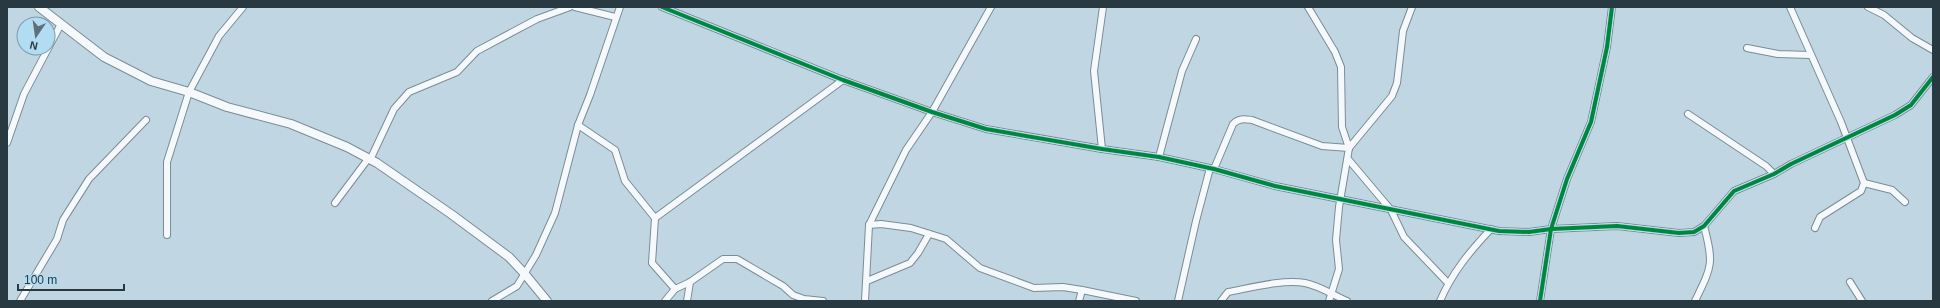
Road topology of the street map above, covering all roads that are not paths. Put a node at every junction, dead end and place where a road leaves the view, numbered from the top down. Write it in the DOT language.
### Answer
graph roads {
  1 [pos="39,7"];
  2 [pos="243,7"];
  3 [pos="570,7"];
  4 [pos="575,7"];
  5 [pos="620,7"];
  6 [pos="662,7"];
  7 [pos="991,7"];
  8 [pos="1103,7"];
  9 [pos="1308,7"];
  10 [pos="1412,7"];
  11 [pos="1612,7"];
  12 [pos="1790,7"];
  13 [pos="1868,7"];
  14 [pos="615,17"];
  15 [pos="61,24"];
  16 [pos="1196,39"];
  17 [pos="1748,48"];
  18 [pos="1933,50"];
  19 [pos="1810,55"];
  20 [pos="1933,77"];
  21 [pos="843,80"];
  22 [pos="189,92"];
  23 [pos="932,112"];
  24 [pos="1688,114"];
  25 [pos="146,120"];
  26 [pos="578,125"];
  27 [pos="1847,138"];
  28 [pos="7,143"];
  29 [pos="1349,148"];
  30 [pos="1102,149"];
  31 [pos="1159,157"];
  32 [pos="1348,159"];
  33 [pos="370,160"];
  34 [pos="1212,168"];
  35 [pos="1774,174"];
  36 [pos="1864,183"];
  37 [pos="1341,199"];
  38 [pos="1905,202"];
  39 [pos="335,203"];
  40 [pos="1391,210"];
  41 [pos="655,218"];
  42 [pos="869,225"];
  43 [pos="1704,226"];
  44 [pos="1814,228"];
  45 [pos="1492,229"];
  46 [pos="1551,229"];
  47 [pos="929,234"];
  48 [pos="167,235"];
  49 [pos="524,273"];
  50 [pos="867,281"];
  51 [pos="690,282"];
  52 [pos="1850,282"];
  53 [pos="1448,283"];
  54 [pos="675,289"];
  55 [pos="1082,290"];
  56 [pos="1332,295"];
  57 [pos="539,297"];
  58 [pos="20,301"];
  59 [pos="492,301"];
  60 [pos="547,301"];
  61 [pos="665,301"];
  62 [pos="687,301"];
  63 [pos="823,301"];
  64 [pos="865,301"];
  65 [pos="1079,301"];
  66 [pos="1136,301"];
  67 [pos="1178,301"];
  68 [pos="1221,301"];
  69 [pos="1329,301"];
  70 [pos="1348,301"];
  71 [pos="1440,301"];
  72 [pos="1540,301"];
  73 [pos="1695,301"];
  74 [pos="1862,301"];
  1 -- 15 [label="street"];
  2 -- 22 [label="street"];
  3 -- 33 [label="street"];
  4 -- 14 [label="street"];
  5 -- 14 [label="street"];
  6 -- 21 [label="street"];
  7 -- 23 [label="street"];
  8 -- 30 [label="street"];
  9 -- 29 [label="street"];
  10 -- 29 [label="street"];
  11 -- 46 [label="street"];
  12 -- 19 [label="street"];
  13 -- 18 [label="street"];
  14 -- 26 [label="street"];
  15 -- 22 [label="street"];
  15 -- 28 [label="street"];
  16 -- 31 [label="street"];
  17 -- 19 [label="street"];
  19 -- 27 [label="street"];
  20 -- 27 [label="street"];
  21 -- 23 [label="street"];
  21 -- 41 [label="street"];
  22 -- 33 [label="street"];
  22 -- 48 [label="street"];
  23 -- 30 [label="street"];
  23 -- 42 [label="street"];
  24 -- 35 [label="street"];
  25 -- 58 [label="street"];
  26 -- 41 [label="street"];
  26 -- 49 [label="street"];
  27 -- 35 [label="street"];
  27 -- 36 [label="street"];
  29 -- 32 [label="street"];
  29 -- 34 [label="street"];
  30 -- 31 [label="street"];
  31 -- 34 [label="street"];
  32 -- 37 [label="street"];
  32 -- 40 [label="street"];
  33 -- 39 [label="street"];
  33 -- 49 [label="street"];
  34 -- 37 [label="street"];
  34 -- 67 [label="street"];
  35 -- 43 [label="street"];
  36 -- 38 [label="street"];
  36 -- 44 [label="street"];
  37 -- 40 [label="street"];
  37 -- 56 [label="street"];
  40 -- 45 [label="street"];
  40 -- 53 [label="street"];
  41 -- 54 [label="street"];
  42 -- 47 [label="street"];
  42 -- 50 [label="street"];
  43 -- 46 [label="street"];
  43 -- 73 [label="street"];
  45 -- 46 [label="street"];
  45 -- 53 [label="street"];
  46 -- 72 [label="street"];
  47 -- 50 [label="street"];
  47 -- 55 [label="street"];
  49 -- 57 [label="street"];
  49 -- 59 [label="street"];
  50 -- 64 [label="street"];
  51 -- 54 [label="street"];
  51 -- 62 [label="street"];
  51 -- 63 [label="street"];
  52 -- 74 [label="street"];
  53 -- 71 [label="street"];
  54 -- 61 [label="street"];
  55 -- 65 [label="street"];
  55 -- 66 [label="street"];
  56 -- 68 [label="street"];
  56 -- 69 [label="street"];
  56 -- 70 [label="street"];
  57 -- 60 [label="street"];
}
